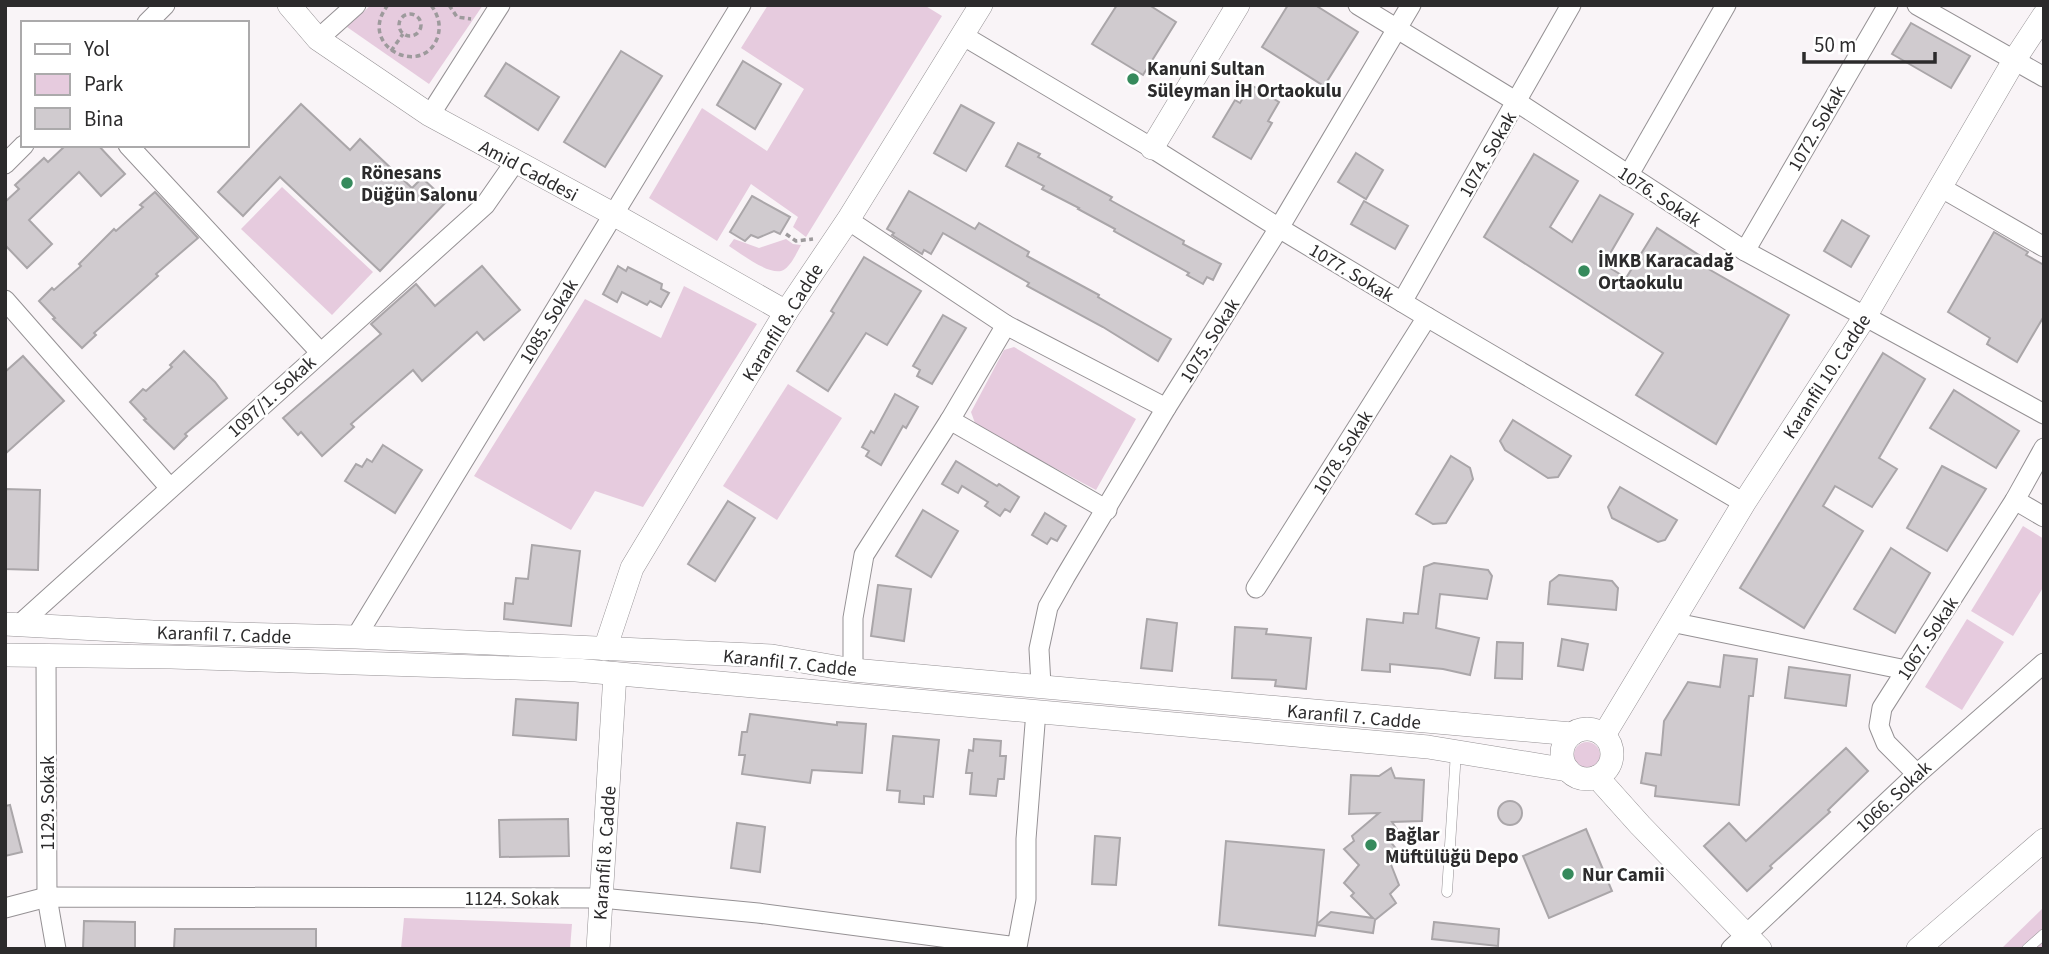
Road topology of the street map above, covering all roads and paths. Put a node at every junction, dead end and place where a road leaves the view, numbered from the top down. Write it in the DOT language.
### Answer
graph roads {
  1 [pos="164,5"];
  2 [pos="289,5"];
  3 [pos="356,5"];
  4 [pos="388,5"];
  5 [pos="431,5"];
  6 [pos="449,5"];
  7 [pos="500,5"];
  8 [pos="741,5"];
  9 [pos="1238,5"];
  10 [pos="1357,5"];
  11 [pos="1411,5"];
  12 [pos="1571,5"];
  13 [pos="1726,5"];
  14 [pos="1888,5"];
  15 [pos="1917,5"];
  16 [pos="975,7"];
  17 [pos="478,15"];
  18 [pos="2044,15"];
  19 [pos="149,21"];
  20 [pos="1397,29"];
  21 [pos="403,34"];
  22 [pos="962,35"];
  23 [pos="318,39"];
  24 [pos="391,51"];
  25 [pos="2015,59"];
  26 [pos="2044,78"];
  27 [pos="1517,102"];
  28 [pos="430,115"];
  29 [pos="22,147"];
  30 [pos="130,147"];
  31 [pos="1152,148"];
  32 [pos="515,162"];
  33 [pos="5,164"];
  34 [pos="1628,176"];
  35 [pos="1940,187"];
  36 [pos="613,214"];
  37 [pos="848,220"];
  38 [pos="1279,228"];
  39 [pos="2044,247"];
  40 [pos="1745,251"];
  41 [pos="5,300"];
  42 [pos="1402,302"];
  43 [pos="786,312"];
  44 [pos="1866,316"];
  45 [pos="1427,317"];
  46 [pos="1006,325"];
  47 [pos="320,352"];
  48 [pos="1166,408"];
  49 [pos="2044,414"];
  50 [pos="950,420"];
  51 [pos="2044,448"];
  52 [pos="170,488"];
  53 [pos="2015,500"];
  54 [pos="1744,503"];
  55 [pos="1107,510"];
  56 [pos="2044,517"];
  57 [pos="1256,587"];
  58 [pos="1671,622"];
  59 [pos="13,624"];
  60 [pos="356,638"];
  61 [pos="605,649"];
  62 [pos="5,655"];
  63 [pos="46,656"];
  64 [pos="2044,663"];
  65 [pos="853,670"];
  66 [pos="1906,670"];
  67 [pos="615,674"];
  68 [pos="1041,685"];
  69 [pos="1036,711"];
  70 [pos="1572,734"];
  71 [pos="1604,735"];
  72 [pos="1457,752"];
  73 [pos="1568,770"];
  74 [pos="1917,774"];
  75 [pos="1597,777"];
  76 [pos="2044,840"];
  77 [pos="1447,892"];
  78 [pos="47,897"];
  79 [pos="601,898"];
  80 [pos="5,908"];
  81 [pos="2044,934"];
  82 [pos="1746,944"];
  83 [pos="2031,947"];
  84 [pos="56,949"];
  85 [pos="598,949"];
  86 [pos="1918,949"];
  1 -- 19 [label="street"];
  2 -- 23 [label="street, Amid Caddesi"];
  3 -- 23 [label="street"];
  4 -- 24 [label="path"];
  5 -- 24 [label="path"];
  6 -- 17 [label="path"];
  7 -- 28 [label="street"];
  8 -- 36 [label="street, 1085. Sokak"];
  9 -- 31 [label="street"];
  10 -- 20 [label="street, 1076. Sokak"];
  11 -- 20 [label="street, 1075. Sokak"];
  12 -- 27 [label="street, 1074. Sokak"];
  13 -- 34 [label="street"];
  14 -- 40 [label="street, 1072. Sokak"];
  15 -- 25 [label="street"];
  16 -- 22 [label="street, Karanfil 8. Cadde"];
  18 -- 25 [label="street, Karanfil 10. Cadde"];
  20 -- 27 [label="street, 1076. Sokak"];
  20 -- 38 [label="street, 1075. Sokak"];
  21 -- 21 [label="path"];
  21 -- 24 [label="path"];
  22 -- 31 [label="street, 1077. Sokak"];
  22 -- 37 [label="street, Karanfil 8. Cadde"];
  23 -- 28 [label="street, Amid Caddesi"];
  25 -- 26 [label="street"];
  25 -- 35 [label="street, Karanfil 10. Cadde"];
  27 -- 34 [label="street, 1076. Sokak"];
  27 -- 42 [label="street, 1074. Sokak"];
  28 -- 32 [label="street, Amid Caddesi"];
  29 -- 33 [label="street"];
  30 -- 47 [label="street"];
  31 -- 38 [label="street, 1077. Sokak"];
  32 -- 36 [label="street, Amid Caddesi"];
  32 -- 47 [label="street, 1097/1. Sokak"];
  34 -- 40 [label="street, 1076. Sokak"];
  35 -- 39 [label="street"];
  35 -- 44 [label="street, Karanfil 10. Cadde"];
  36 -- 43 [label="street, Amid Caddesi"];
  36 -- 60 [label="street, 1085. Sokak"];
  37 -- 43 [label="street, Karanfil 8. Cadde"];
  37 -- 46 [label="street"];
  38 -- 42 [label="street, 1077. Sokak"];
  38 -- 48 [label="street, 1075. Sokak"];
  40 -- 44 [label="street, 1076. Sokak"];
  41 -- 52 [label="street"];
  42 -- 45 [label="street, 1077. Sokak"];
  43 -- 61 [label="street, Karanfil 8. Cadde"];
  44 -- 49 [label="street, 1076. Sokak"];
  44 -- 54 [label="street, Karanfil 10. Cadde"];
  45 -- 54 [label="street, 1077. Sokak"];
  45 -- 57 [label="street, 1078. Sokak"];
  46 -- 48 [label="street"];
  46 -- 50 [label="street"];
  47 -- 52 [label="street, 1097/1. Sokak"];
  48 -- 55 [label="street, 1075. Sokak"];
  50 -- 55 [label="street"];
  50 -- 65 [label="street"];
  51 -- 53 [label="street, 1067. Sokak"];
  52 -- 59 [label="street, 1097/1. Sokak"];
  53 -- 56 [label="street"];
  53 -- 66 [label="street, 1067. Sokak"];
  54 -- 58 [label="street, Karanfil 10. Cadde"];
  55 -- 68 [label="street, 1075. Sokak"];
  58 -- 66 [label="street"];
  58 -- 71 [label="street, Karanfil 10. Cadde"];
  59 -- 60 [label="street, Karanfil 7. Cadde"];
  60 -- 61 [label="street, Karanfil 7. Cadde"];
  61 -- 65 [label="street, Karanfil 7. Cadde"];
  62 -- 63 [label="street, Karanfil 7. Cadde"];
  63 -- 67 [label="street, Karanfil 7. Cadde"];
  63 -- 78 [label="street, 1129. Sokak"];
  64 -- 74 [label="street, 1066. Sokak"];
  65 -- 68 [label="street, Karanfil 7. Cadde"];
  66 -- 74 [label="street, 1067. Sokak"];
  67 -- 69 [label="street, Karanfil 7. Cadde"];
  67 -- 79 [label="street, Karanfil 8. Cadde"];
  68 -- 70 [label="street, Karanfil 7. Cadde"];
  69 -- 72 [label="street, Karanfil 7. Cadde"];
  69 -- 79 [label="street, 1124. Sokak"];
  70 -- 71 [label="street"];
  70 -- 73 [label="street"];
  71 -- 75 [label="street"];
  72 -- 73 [label="street, Karanfil 7. Cadde"];
  72 -- 77 [label="lane"];
  73 -- 75 [label="street"];
  74 -- 82 [label="street, 1066. Sokak"];
  75 -- 82 [label="street"];
  76 -- 86 [label="street"];
  78 -- 79 [label="street, 1124. Sokak"];
  78 -- 80 [label="street, 1124. Sokak"];
  78 -- 84 [label="street, 1129. Sokak"];
  79 -- 85 [label="street, Karanfil 8. Cadde"];
  81 -- 83 [label="lane"];
}
